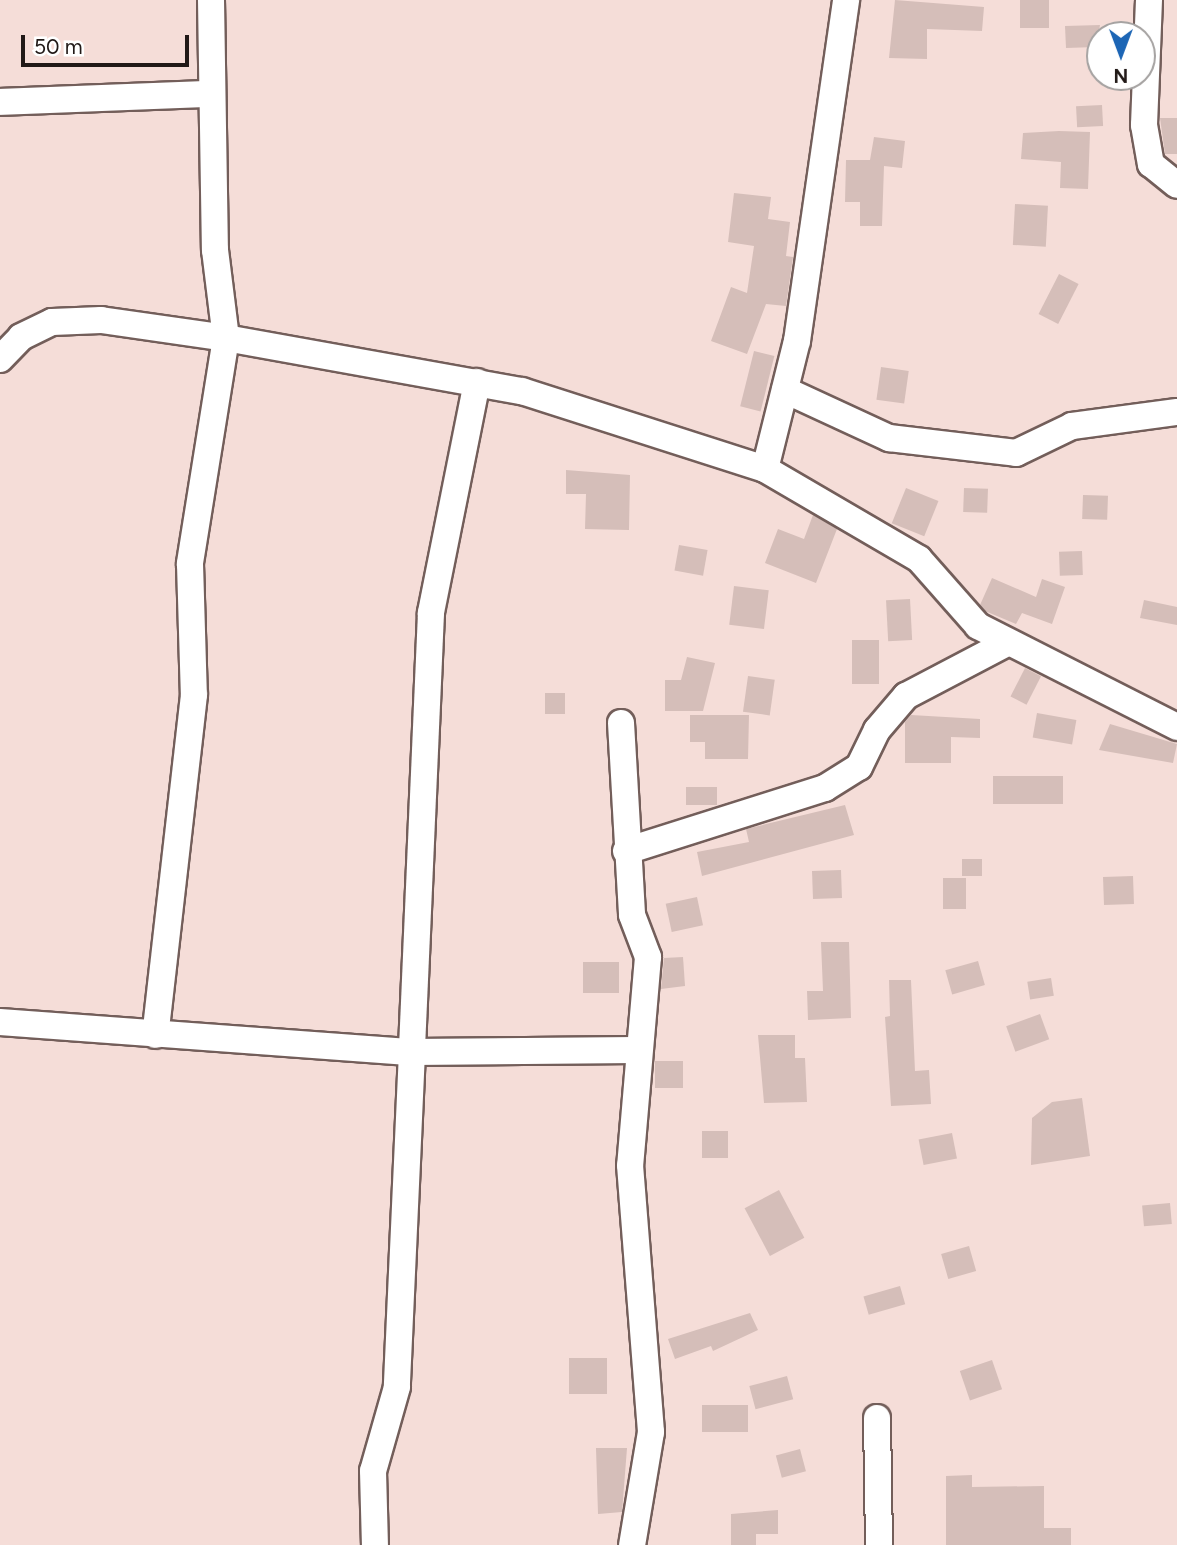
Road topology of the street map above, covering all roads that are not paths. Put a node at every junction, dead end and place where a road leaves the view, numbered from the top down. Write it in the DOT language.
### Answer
graph roads {
  1 [pos="211,0"];
  2 [pos="846,0"];
  3 [pos="1149,0"];
  4 [pos="212,94"];
  5 [pos="0,102"];
  6 [pos="1177,185"];
  7 [pos="226,338"];
  8 [pos="0,359"];
  9 [pos="477,382"];
  10 [pos="785,390"];
  11 [pos="1177,412"];
  12 [pos="765,469"];
  13 [pos="1007,643"];
  14 [pos="621,723"];
  15 [pos="1177,727"];
  16 [pos="626,851"];
  17 [pos="0,1022"];
  18 [pos="155,1035"];
  19 [pos="637,1050"];
  20 [pos="412,1052"];
  21 [pos="877,1419"];
  22 [pos="375,1545"];
  23 [pos="632,1545"];
  24 [pos="879,1545"];
  1 -- 4 [label="street"];
  2 -- 10 [label="street"];
  3 -- 6 [label="street"];
  4 -- 5 [label="street"];
  4 -- 7 [label="street"];
  7 -- 8 [label="street"];
  7 -- 9 [label="street"];
  7 -- 18 [label="street"];
  9 -- 12 [label="street"];
  9 -- 20 [label="street"];
  10 -- 11 [label="street"];
  10 -- 12 [label="street"];
  12 -- 13 [label="street"];
  13 -- 15 [label="street"];
  13 -- 16 [label="street"];
  14 -- 16 [label="street"];
  16 -- 19 [label="street"];
  17 -- 18 [label="street"];
  18 -- 20 [label="street"];
  19 -- 20 [label="street"];
  19 -- 23 [label="street"];
  20 -- 22 [label="street"];
  21 -- 24 [label="street"];
}
